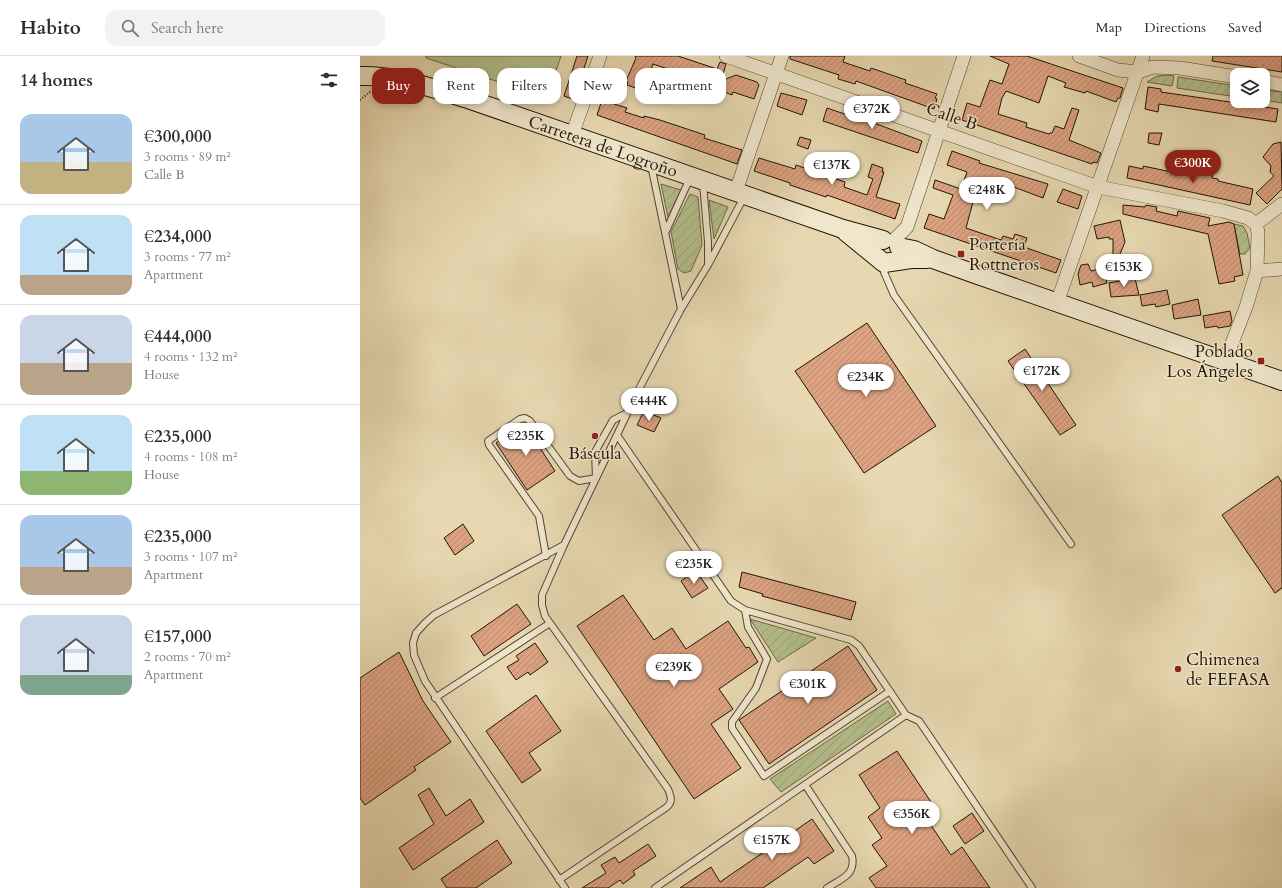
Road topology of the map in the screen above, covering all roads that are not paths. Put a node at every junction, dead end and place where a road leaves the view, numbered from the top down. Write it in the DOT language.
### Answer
graph roads {
  1 [pos="600,56"];
  2 [pos="726,56"];
  3 [pos="782,56"];
  4 [pos="964,56"];
  5 [pos="1079,56"];
  6 [pos="1144,56"];
  7 [pos="1138,72"];
  8 [pos="776,74"];
  9 [pos="360,76"];
  10 [pos="372,76"];
  11 [pos="1230,76"];
  12 [pos="1270,82"];
  13 [pos="372,84"];
  14 [pos="1282,84"];
  15 [pos="425,86"];
  16 [pos="360,91"];
  17 [pos="939,131"];
  18 [pos="572,135"];
  19 [pos="651,162"];
  20 [pos="697,177"];
  21 [pos="1098,187"];
  22 [pos="741,192"];
  23 [pos="1282,204"];
  24 [pos="1256,224"];
  25 [pos="666,231"];
  26 [pos="888,252"];
  27 [pos="708,265"];
  28 [pos="1282,269"];
  29 [pos="1257,271"];
  30 [pos="1060,296"];
  31 [pos="681,309"];
  32 [pos="1225,361"];
  33 [pos="1282,381"];
  34 [pos="627,413"];
  35 [pos="617,435"];
  36 [pos="596,478"];
  37 [pos="1071,544"];
  38 [pos="564,545"];
  39 [pos="546,556"];
  40 [pos="745,610"];
  41 [pos="550,623"];
  42 [pos="890,691"];
  43 [pos="435,698"];
  44 [pos="906,715"];
  45 [pos="806,786"];
  46 [pos="559,880"];
  47 [pos="565,888"];
  48 [pos="655,888"];
  49 [pos="827,888"];
  50 [pos="1032,888"];
  1 -- 18 [label="street"];
  2 -- 8 [label="street, Calle B"];
  3 -- 8 [label="street"];
  4 -- 17 [label="street"];
  5 -- 7 [label="street"];
  6 -- 7 [label="street"];
  7 -- 11 [label="street"];
  7 -- 21 [label="street"];
  8 -- 17 [label="street, Calle B"];
  8 -- 22 [label="street"];
  9 -- 10 [label="main road, Carretera de Logroño"];
  12 -- 14 [label="street"];
  13 -- 16 [label="main road"];
  15 -- 18 [label="main road, Carretera de Logroño"];
  17 -- 21 [label="street, Calle B"];
  17 -- 26 [label="street"];
  18 -- 19 [label="main road, Carretera de Logroño"];
  19 -- 20 [label="main road, Carretera de Logroño"];
  19 -- 25 [label="lane"];
  20 -- 22 [label="main road, Carretera de Logroño"];
  20 -- 25 [label="lane"];
  20 -- 27 [label="lane"];
  21 -- 24 [label="street, Calle B"];
  21 -- 30 [label="street"];
  22 -- 26 [label="main road, Carretera de Logroño"];
  22 -- 27 [label="lane"];
  23 -- 24 [label="street"];
  24 -- 29 [label="street"];
  25 -- 31 [label="lane"];
  26 -- 30 [label="main road, Carretera de Logroño"];
  26 -- 37 [label="lane"];
  27 -- 31 [label="lane"];
  28 -- 29 [label="street"];
  29 -- 32 [label="street"];
  30 -- 32 [label="main road, Carretera de Logroño"];
  31 -- 34 [label="lane"];
  32 -- 33 [label="main road, Carretera de Logroño"];
  34 -- 35 [label="lane"];
  34 -- 36 [label="lane"];
  35 -- 36 [label="lane"];
  35 -- 40 [label="lane"];
  36 -- 38 [label="lane"];
  36 -- 39 [label="lane"];
  38 -- 39 [label="lane"];
  38 -- 41 [label="lane"];
  39 -- 43 [label="lane"];
  40 -- 42 [label="lane"];
  40 -- 42 [label="lane"];
  41 -- 43 [label="lane"];
  41 -- 46 [label="lane"];
  42 -- 44 [label="lane"];
  43 -- 46 [label="lane"];
  44 -- 45 [label="lane"];
  44 -- 50 [label="lane"];
  45 -- 48 [label="lane"];
  45 -- 49 [label="lane"];
  46 -- 47 [label="lane"];
}
